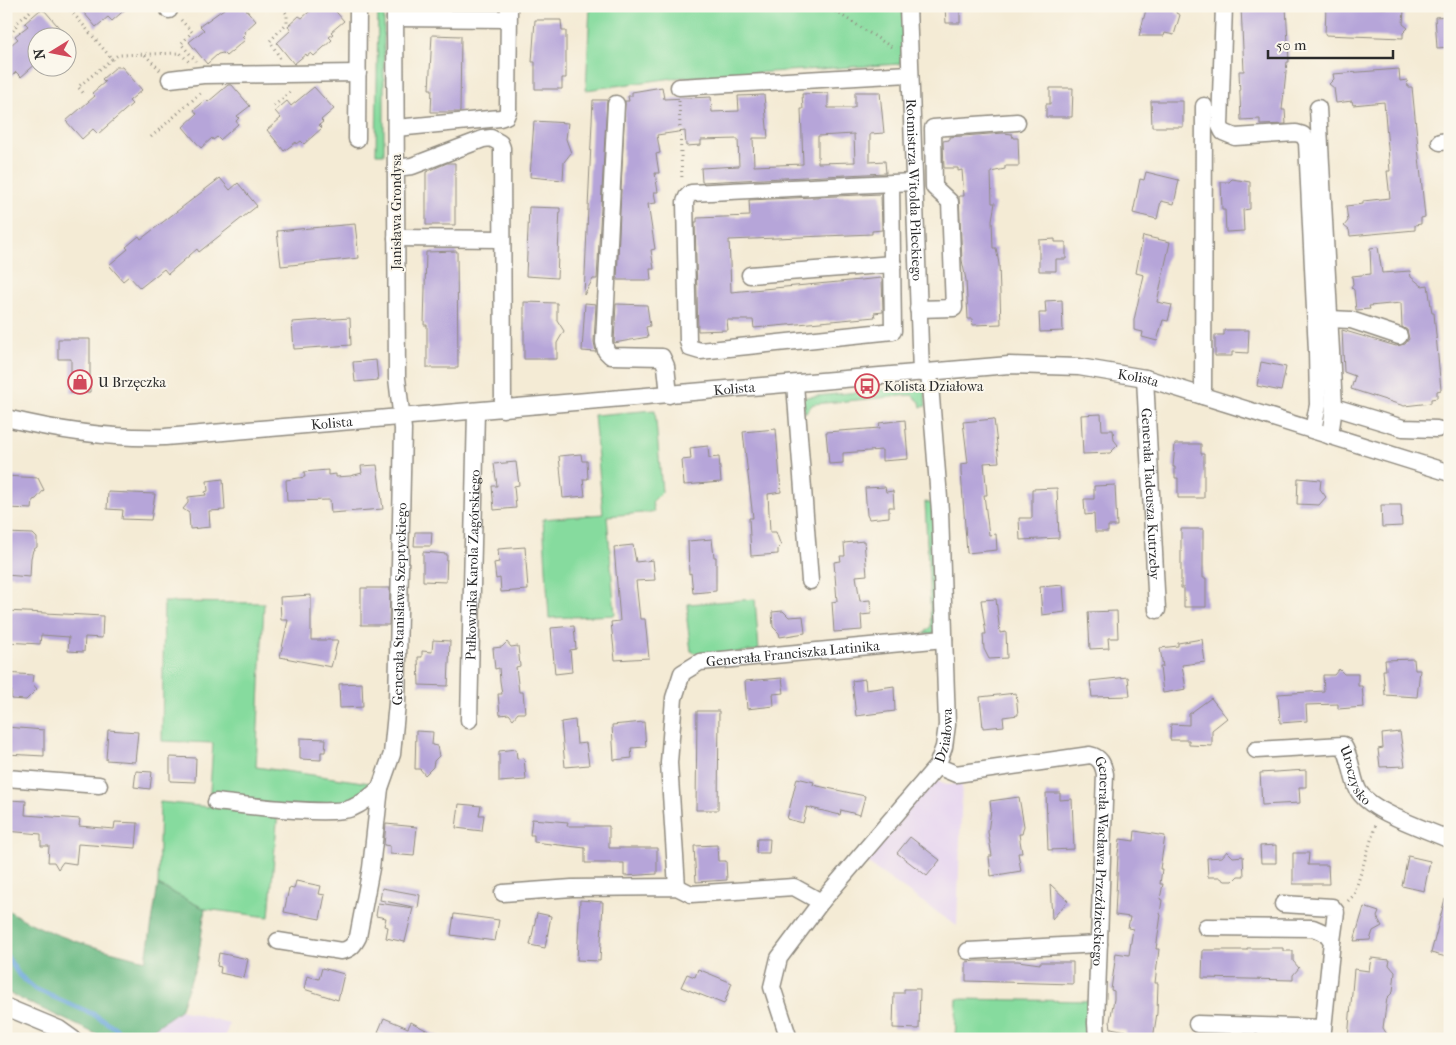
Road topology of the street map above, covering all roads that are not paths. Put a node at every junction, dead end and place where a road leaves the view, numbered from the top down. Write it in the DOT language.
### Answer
graph roads {
  1 [pos="358,6"];
  2 [pos="908,6"];
  3 [pos="1224,6"];
  4 [pos="395,12"];
  5 [pos="508,13"];
  6 [pos="909,65"];
  7 [pos="358,74"];
  8 [pos="170,79"];
  9 [pos="679,87"];
  10 [pos="616,104"];
  11 [pos="1204,106"];
  12 [pos="1318,108"];
  13 [pos="1017,122"];
  14 [pos="396,128"];
  15 [pos="357,139"];
  16 [pos="396,168"];
  17 [pos="913,182"];
  18 [pos="891,183"];
  19 [pos="396,238"];
  20 [pos="502,239"];
  21 [pos="893,264"];
  22 [pos="750,275"];
  23 [pos="918,309"];
  24 [pos="1330,319"];
  25 [pos="1399,336"];
  26 [pos="925,372"];
  27 [pos="1145,378"];
  28 [pos="795,384"];
  29 [pos="669,394"];
  30 [pos="1203,396"];
  31 [pos="1334,407"];
  32 [pos="503,409"];
  33 [pos="476,411"];
  34 [pos="401,417"];
  35 [pos="6,418"];
  36 [pos="1437,429"];
  37 [pos="1313,430"];
  38 [pos="1330,436"];
  39 [pos="1450,473"];
  40 [pos="810,581"];
  41 [pos="1157,610"];
  42 [pos="944,639"];
  43 [pos="469,720"];
  44 [pos="1256,750"];
  45 [pos="937,766"];
  46 [pos="6,778"];
  47 [pos="99,785"];
  48 [pos="380,788"];
  49 [pos="216,802"];
  50 [pos="1450,840"];
  51 [pos="676,887"];
  52 [pos="504,893"];
  53 [pos="821,902"];
  54 [pos="1283,904"];
  55 [pos="1206,927"];
  56 [pos="278,941"];
  57 [pos="1332,941"];
  58 [pos="1099,944"];
  59 [pos="968,951"];
  60 [pos="6,1007"];
  61 [pos="1197,1024"];
  62 [pos="1322,1033"];
  63 [pos="73,1039"];
  64 [pos="790,1039"];
  65 [pos="1097,1039"];
  1 -- 7 [label="street"];
  2 -- 6 [label="street, Rotmistrza Witolda Pileckiego"];
  3 -- 37 [label="street"];
  4 -- 5 [label="street"];
  4 -- 14 [label="street, Janisława Grondysa"];
  5 -- 14 [label="street"];
  6 -- 9 [label="street"];
  6 -- 17 [label="street, Rotmistrza Witolda Pileckiego"];
  7 -- 8 [label="street"];
  7 -- 15 [label="street"];
  10 -- 29 [label="street"];
  11 -- 30 [label="street"];
  12 -- 24 [label="street"];
  13 -- 23 [label="street"];
  14 -- 16 [label="street, Janisława Grondysa"];
  16 -- 19 [label="street, Janisława Grondysa"];
  16 -- 20 [label="street"];
  17 -- 18 [label="street"];
  17 -- 23 [label="street, Rotmistrza Witolda Pileckiego"];
  18 -- 21 [label="street"];
  18 -- 21 [label="street"];
  19 -- 20 [label="street"];
  19 -- 34 [label="street, Janisława Grondysa"];
  20 -- 32 [label="street"];
  21 -- 22 [label="street"];
  23 -- 26 [label="street, Rotmistrza Witolda Pileckiego"];
  24 -- 25 [label="street"];
  24 -- 31 [label="street"];
  26 -- 27 [label="street, Kolista"];
  26 -- 28 [label="street, Kolista"];
  26 -- 42 [label="street, Działowa"];
  27 -- 30 [label="street, Kolista"];
  27 -- 41 [label="street, Generała Tadeusza Kutrzeby"];
  28 -- 29 [label="street, Kolista"];
  28 -- 40 [label="street"];
  29 -- 32 [label="street, Kolista"];
  30 -- 37 [label="street, Kolista"];
  31 -- 36 [label="street"];
  31 -- 38 [label="street"];
  32 -- 33 [label="street, Kolista"];
  33 -- 34 [label="street, Kolista"];
  33 -- 43 [label="street, Pułkownika Karola Zagórskiego"];
  34 -- 35 [label="street, Kolista"];
  34 -- 48 [label="street, Generała Stanisława Szeptyckiego"];
  37 -- 38 [label="street, Kolista"];
  38 -- 39 [label="street, Kolista"];
  42 -- 45 [label="street, Działowa"];
  42 -- 51 [label="street, Generała Franciszka Latinika"];
  44 -- 50 [label="street, Uroczysko"];
  45 -- 53 [label="street, Działowa"];
  45 -- 58 [label="street, Generała Wacława Przeździeckiego"];
  46 -- 47 [label="street"];
  48 -- 49 [label="street"];
  48 -- 56 [label="street, Generała Stanisława Szeptyckiego"];
  51 -- 52 [label="street"];
  51 -- 53 [label="street"];
  53 -- 64 [label="street, Działowa"];
  54 -- 57 [label="street"];
  55 -- 57 [label="street"];
  57 -- 62 [label="street"];
  58 -- 59 [label="street"];
  58 -- 65 [label="street, Generała Wacława Przeździeckiego"];
  60 -- 63 [label="street"];
  61 -- 62 [label="street"];
}
